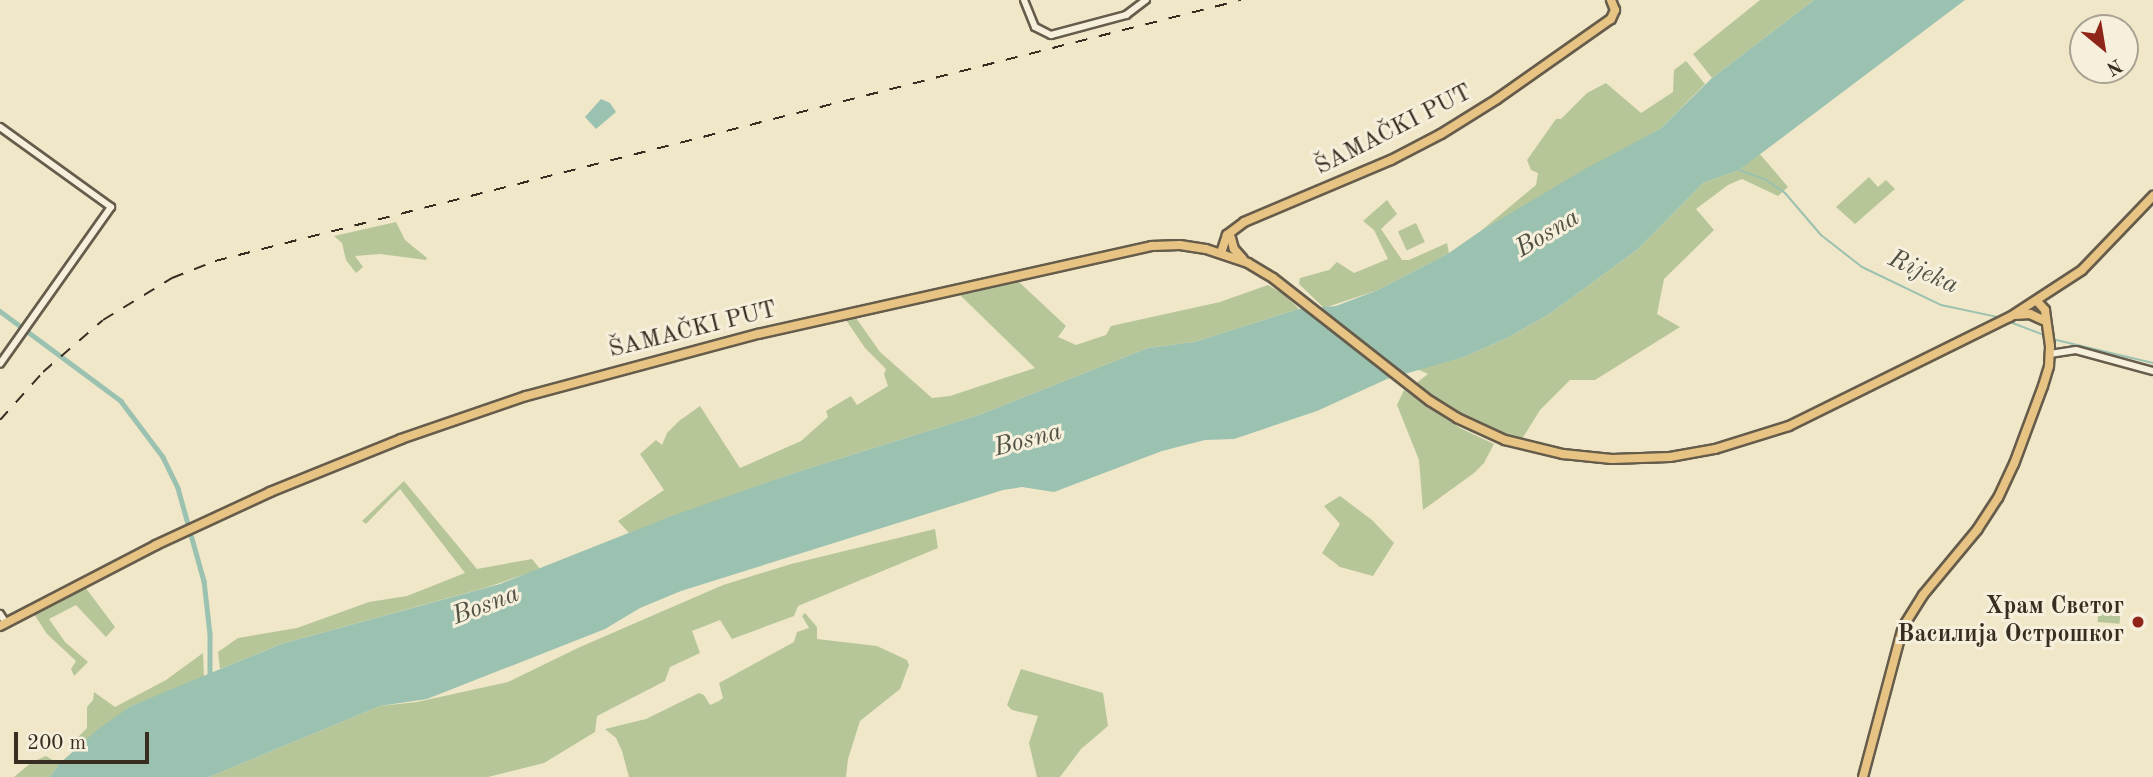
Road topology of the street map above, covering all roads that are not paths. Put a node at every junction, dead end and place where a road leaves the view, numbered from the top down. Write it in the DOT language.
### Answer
graph roads {
  1 [pos="1024,0"];
  2 [pos="1146,0"];
  3 [pos="1611,0"];
  4 [pos="0,127"];
  5 [pos="2153,196"];
  6 [pos="1236,226"];
  7 [pos="1231,238"];
  8 [pos="1221,253"];
  9 [pos="1248,263"];
  10 [pos="2055,290"];
  11 [pos="2037,301"];
  12 [pos="2044,308"];
  13 [pos="2011,316"];
  14 [pos="2045,324"];
  15 [pos="2050,350"];
  16 [pos="0,364"];
  17 [pos="2153,372"];
  18 [pos="0,614"];
  19 [pos="3,624"];
  20 [pos="1863,777"];
  1 -- 2 [label="street"];
  3 -- 6 [label="main road, ŠAMAČKI PUT"];
  4 -- 16 [label="street"];
  5 -- 10 [label="main road"];
  6 -- 7 [label="main road"];
  6 -- 8 [label="main road"];
  7 -- 8 [label="main road"];
  7 -- 9 [label="main road"];
  8 -- 9 [label="main road, ŠAMAČKI PUT"];
  8 -- 19 [label="main road, ŠAMAČKI PUT"];
  9 -- 13 [label="main road"];
  10 -- 11 [label="main road"];
  10 -- 12 [label="main road"];
  11 -- 12 [label="main road"];
  11 -- 13 [label="main road"];
  11 -- 14 [label="main road"];
  12 -- 14 [label="main road"];
  13 -- 14 [label="main road"];
  14 -- 15 [label="main road"];
  15 -- 17 [label="street"];
  15 -- 20 [label="main road"];
  18 -- 19 [label="street"];
}
